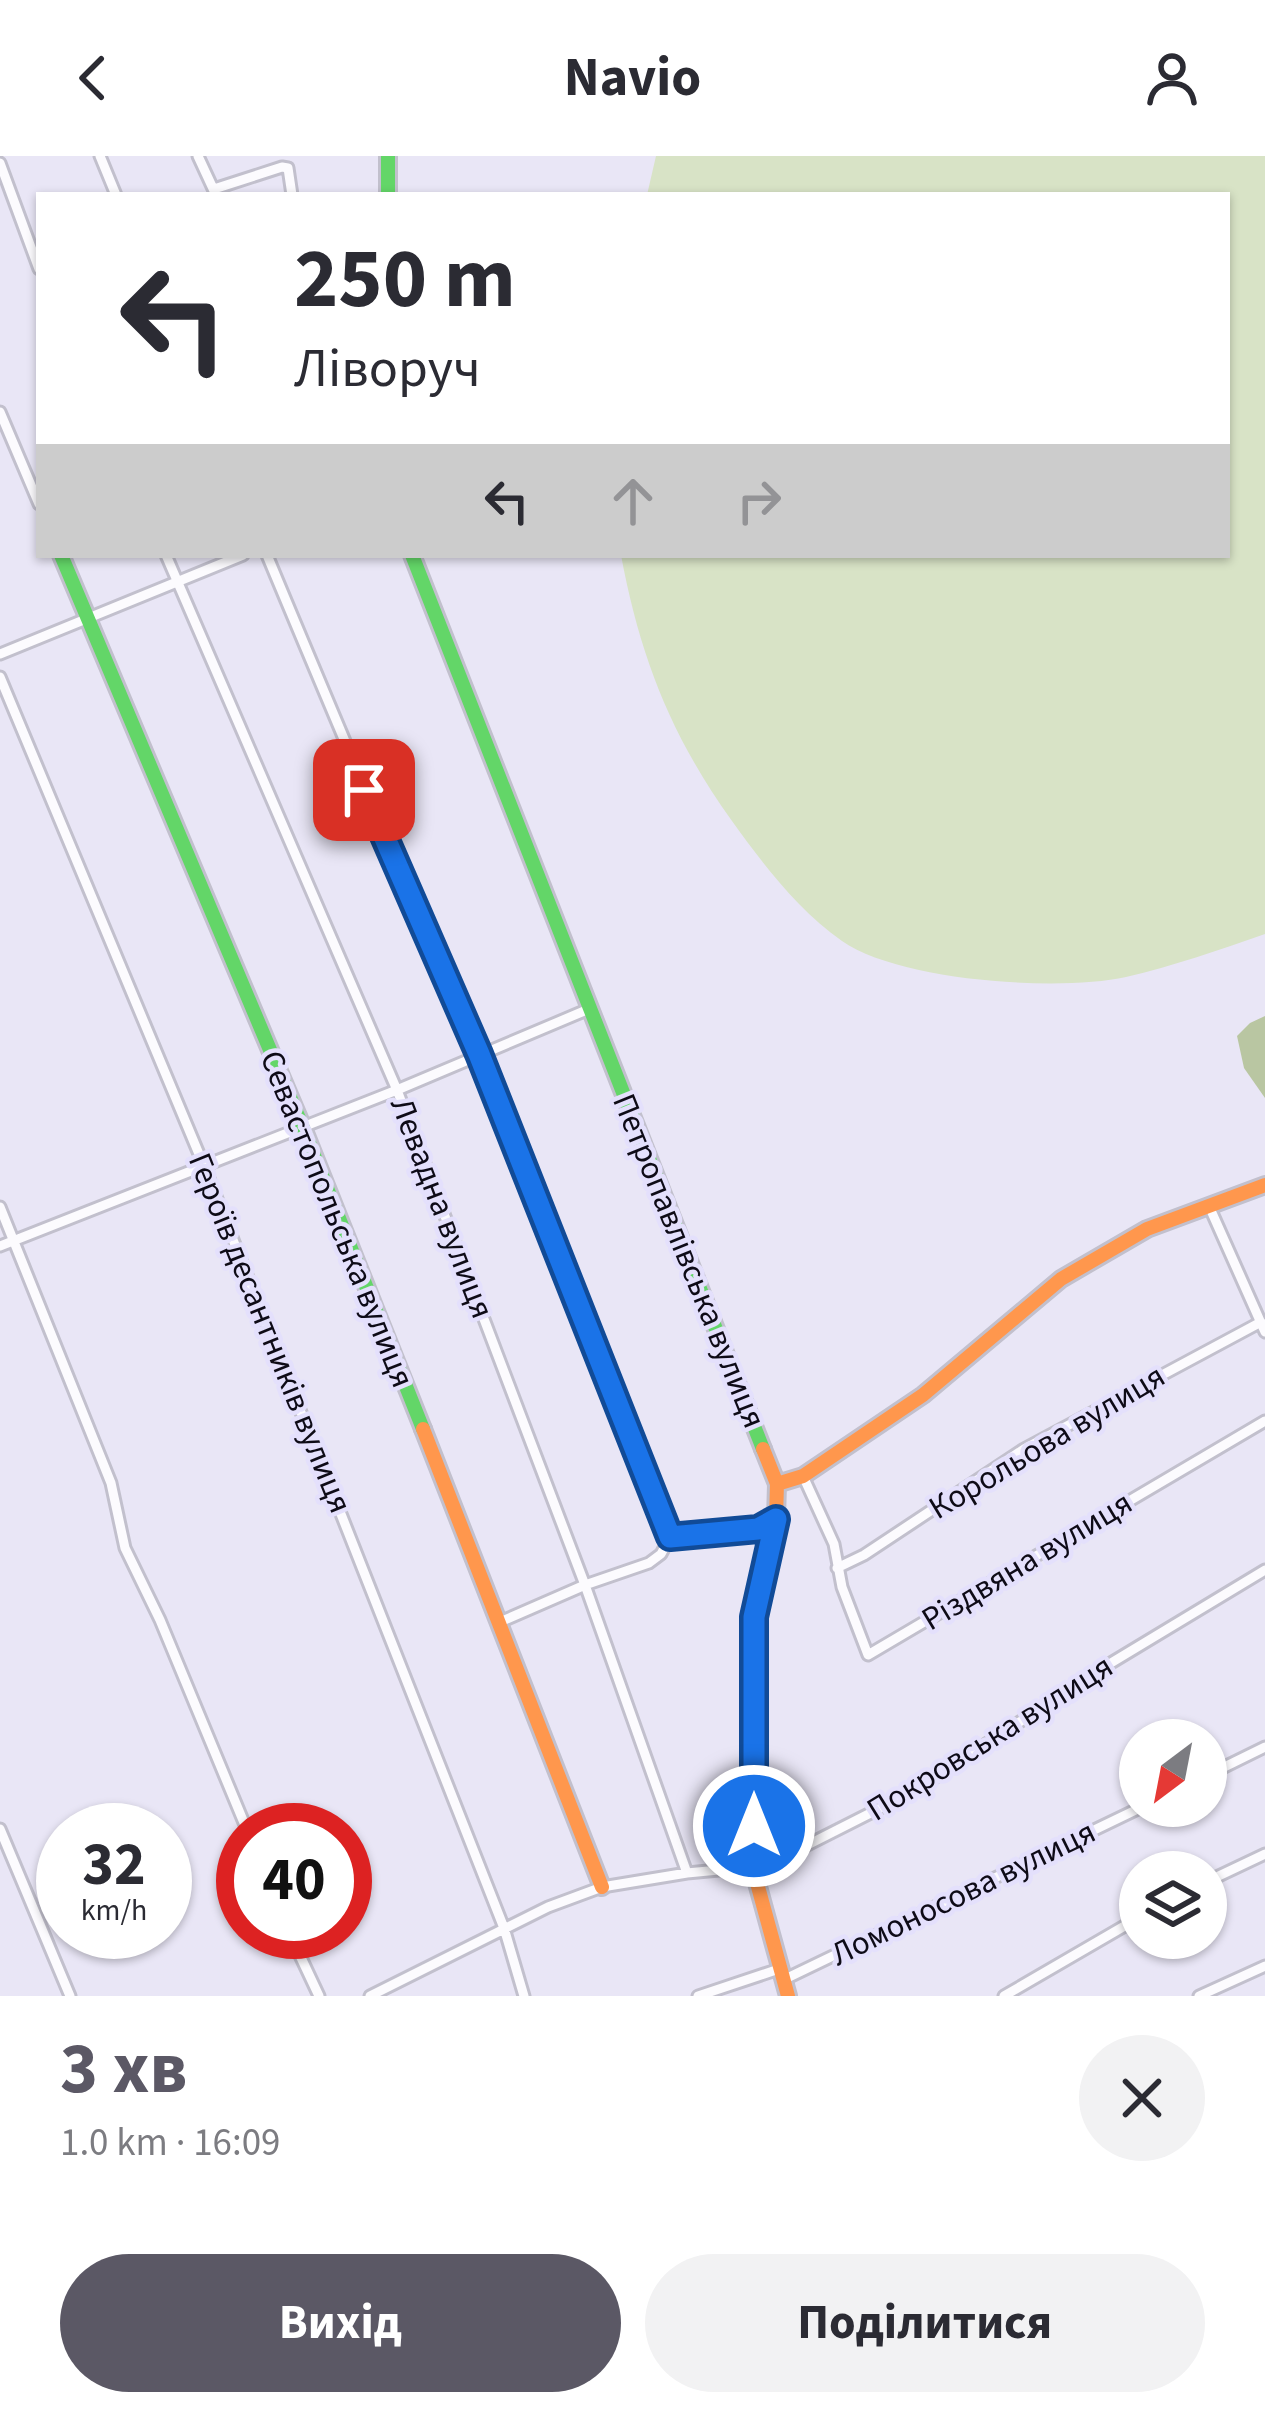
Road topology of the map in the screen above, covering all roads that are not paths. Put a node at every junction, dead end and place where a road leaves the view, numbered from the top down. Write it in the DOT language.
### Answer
graph roads {
  1 [pos="100,156"];
  2 [pos="198,156"];
  3 [pos="388,156"];
  4 [pos="0,164"];
  5 [pos="115,192"];
  6 [pos="215,192"];
  7 [pos="292,192"];
  8 [pos="388,192"];
  9 [pos="36,261"];
  10 [pos="0,412"];
  11 [pos="36,496"];
  12 [pos="62,558"];
  13 [pos="168,558"];
  14 [pos="236,558"];
  15 [pos="268,558"];
  16 [pos="413,558"];
  17 [pos="179,581"];
  18 [pos="88,619"];
  19 [pos="0,654"];
  20 [pos="0,676"];
  21 [pos="589,1009"];
  22 [pos="479,1054"];
  23 [pos="397,1090"];
  24 [pos="303,1128"];
  25 [pos="204,1166"];
  26 [pos="1265,1185"];
  27 [pos="1208,1204"];
  28 [pos="0,1207"];
  29 [pos="15,1239"];
  30 [pos="0,1246"];
  31 [pos="1263,1327"];
  32 [pos="1265,1421"];
  33 [pos="803,1476"];
  34 [pos="777,1484"];
  35 [pos="776,1519"];
  36 [pos="670,1537"];
  37 [pos="837,1568"];
  38 [pos="1265,1570"];
  39 [pos="585,1585"];
  40 [pos="500,1622"];
  41 [pos="1265,1748"];
  42 [pos="1227,1766"];
  43 [pos="236,1803"];
  44 [pos="1119,1818"];
  45 [pos="0,1829"];
  46 [pos="1265,1854"];
  47 [pos="754,1872"];
  48 [pos="1227,1872"];
  49 [pos="687,1873"];
  50 [pos="602,1887"];
  51 [pos="504,1928"];
  52 [pos="1119,1929"];
  53 [pos="302,1959"];
  54 [pos="1265,1966"];
  55 [pos="783,1982"];
  56 [pos="70,1996"];
  57 [pos="319,1996"];
  58 [pos="370,1996"];
  59 [pos="524,1996"];
  60 [pos="698,1996"];
  61 [pos="1004,1996"];
  62 [pos="1199,1996"];
  1 -- 5 [label="street"];
  2 -- 6 [label="street"];
  3 -- 8 [label="street"];
  4 -- 9 [label="street"];
  6 -- 7 [label="street"];
  10 -- 11 [label="street"];
  12 -- 18 [label="street, Севастопольська вулиця"];
  13 -- 17 [label="street, Левадна вулиця"];
  14 -- 17 [label="street"];
  15 -- 22 [label="street"];
  16 -- 21 [label="street, Петропавлівська вулиця"];
  17 -- 18 [label="street"];
  17 -- 23 [label="street, Левадна вулиця"];
  18 -- 19 [label="street"];
  18 -- 24 [label="street, Севастопольська вулиця"];
  20 -- 25 [label="street, Героїв десантників вулиця"];
  21 -- 22 [label="street"];
  21 -- 34 [label="street, Петропавлівська вулиця"];
  22 -- 23 [label="street"];
  22 -- 36 [label="street"];
  23 -- 24 [label="street"];
  23 -- 39 [label="street, Левадна вулиця"];
  24 -- 25 [label="street"];
  24 -- 40 [label="street, Севастопольська вулиця"];
  25 -- 29 [label="street"];
  25 -- 51 [label="street, Героїв десантників вулиця"];
  26 -- 27 [label="street"];
  27 -- 31 [label="street"];
  27 -- 33 [label="street"];
  28 -- 29 [label="street"];
  29 -- 30 [label="street"];
  29 -- 43 [label="street"];
  31 -- 37 [label="street, Корольова вулиця"];
  32 -- 37 [label="street, Різдвяна вулиця"];
  33 -- 34 [label="street"];
  33 -- 37 [label="street"];
  34 -- 35 [label="street, Петропавлівська вулиця"];
  35 -- 36 [label="street"];
  35 -- 47 [label="street, Петропавлівська вулиця"];
  36 -- 39 [label="street"];
  38 -- 47 [label="street, Покровська вулиця"];
  39 -- 40 [label="street"];
  39 -- 49 [label="street, Левадна вулиця"];
  40 -- 50 [label="street, Севастопольська вулиця"];
  41 -- 42 [label="street"];
  44 -- 55 [label="street, Ломоносова вулиця"];
  45 -- 56 [label="street"];
  46 -- 48 [label="street"];
  47 -- 49 [label="street, Покровська вулиця"];
  47 -- 55 [label="street, Петропавлівська вулиця"];
  49 -- 50 [label="street, Покровська вулиця"];
  50 -- 51 [label="street, Покровська вулиця"];
  51 -- 58 [label="street, Покровська вулиця"];
  51 -- 59 [label="street, Героїв десантників вулиця"];
  52 -- 61 [label="street"];
  53 -- 57 [label="street"];
  54 -- 62 [label="street"];
  55 -- 60 [label="street, Ломоносова вулиця"];
}
